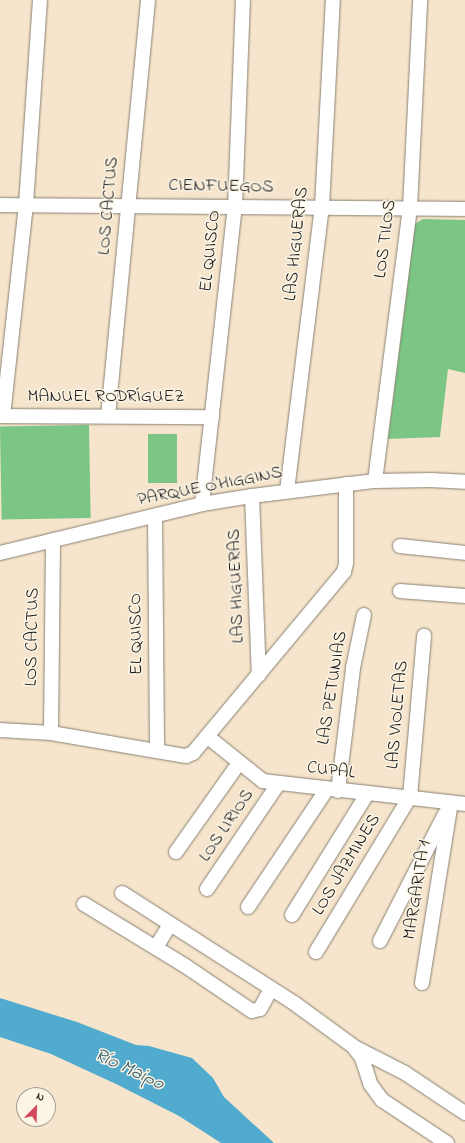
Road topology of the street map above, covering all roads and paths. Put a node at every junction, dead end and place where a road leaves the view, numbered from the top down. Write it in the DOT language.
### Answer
graph roads {
  1 [pos="40,0"];
  2 [pos="148,0"];
  3 [pos="244,0"];
  4 [pos="333,0"];
  5 [pos="420,0"];
  6 [pos="0,205"];
  7 [pos="26,205"];
  8 [pos="128,205"];
  9 [pos="235,207"];
  10 [pos="322,207"];
  11 [pos="410,208"];
  12 [pos="465,209"];
  13 [pos="1,416"];
  14 [pos="108,416"];
  15 [pos="212,417"];
  16 [pos="375,481"];
  17 [pos="465,482"];
  18 [pos="346,484"];
  19 [pos="287,491"];
  20 [pos="252,496"];
  21 [pos="202,504"];
  22 [pos="154,516"];
  23 [pos="53,540"];
  24 [pos="400,546"];
  25 [pos="0,553"];
  26 [pos="465,553"];
  27 [pos="400,591"];
  28 [pos="465,596"];
  29 [pos="364,615"];
  30 [pos="424,636"];
  31 [pos="259,675"];
  32 [pos="0,730"];
  33 [pos="51,733"];
  34 [pos="208,737"];
  35 [pos="157,751"];
  36 [pos="239,763"];
  37 [pos="278,784"];
  38 [pos="332,790"];
  39 [pos="367,794"];
  40 [pos="410,797"];
  41 [pos="451,802"];
  42 [pos="465,804"];
  43 [pos="176,852"];
  44 [pos="207,889"];
  45 [pos="122,893"];
  46 [pos="84,904"];
  47 [pos="248,907"];
  48 [pos="292,915"];
  49 [pos="170,926"];
  50 [pos="380,941"];
  51 [pos="156,947"];
  52 [pos="316,952"];
  53 [pos="422,983"];
  54 [pos="271,989"];
  55 [pos="353,1046"];
  56 [pos="465,1113"];
  57 [pos="447,1143"];
  1 -- 7 [label="street"];
  2 -- 8 [label="street, LOS CACTUS"];
  3 -- 9 [label="street, EL QUISCO"];
  4 -- 10 [label="street, LAS HIGUERAS"];
  5 -- 11 [label="street, LOS TILOS"];
  6 -- 7 [label="street, CIENFUEGOS"];
  7 -- 8 [label="street, CIENFUEGOS"];
  7 -- 13 [label="street"];
  8 -- 9 [label="street, CIENFUEGOS"];
  8 -- 14 [label="street, LOS CACTUS"];
  9 -- 10 [label="street, CIENFUEGOS"];
  9 -- 15 [label="street, EL QUISCO"];
  10 -- 11 [label="street, CIENFUEGOS"];
  10 -- 19 [label="street, LAS HIGUERAS"];
  11 -- 12 [label="street, CIENFUEGOS"];
  11 -- 16 [label="street, LOS TILOS"];
  13 -- 14 [label="street, MANUEL RODRÍGUEZ"];
  14 -- 15 [label="street, MANUEL RODRÍGUEZ"];
  15 -- 21 [label="street, EL QUISCO"];
  16 -- 17 [label="street, PARQUE O'HIGGINS"];
  16 -- 18 [label="street, PARQUE O'HIGGINS"];
  18 -- 19 [label="street, PARQUE O'HIGGINS"];
  18 -- 31 [label="street"];
  19 -- 20 [label="street, PARQUE O'HIGGINS"];
  20 -- 21 [label="street, PARQUE O'HIGGINS"];
  20 -- 31 [label="street, LAS HIGUERAS"];
  21 -- 22 [label="street, PARQUE O'HIGGINS"];
  22 -- 23 [label="street, PARQUE O'HIGGINS"];
  22 -- 35 [label="street, EL QUISCO"];
  23 -- 25 [label="street, PARQUE O'HIGGINS"];
  23 -- 33 [label="street, LOS CACTUS"];
  24 -- 26 [label="street"];
  27 -- 28 [label="street"];
  29 -- 38 [label="street, LAS PETUNIAS"];
  30 -- 40 [label="street, LAS VIOLETAS"];
  31 -- 34 [label="street"];
  32 -- 33 [label="street"];
  33 -- 35 [label="street"];
  34 -- 35 [label="street"];
  34 -- 36 [label="street, CUPAL"];
  36 -- 37 [label="street, CUPAL"];
  36 -- 43 [label="street"];
  37 -- 38 [label="street, CUPAL"];
  37 -- 44 [label="street, LOS LIRIOS"];
  38 -- 39 [label="street, CUPAL"];
  38 -- 47 [label="street"];
  39 -- 40 [label="street, CUPAL"];
  39 -- 48 [label="street"];
  40 -- 41 [label="street, CUPAL"];
  40 -- 52 [label="street, LOS JAZMINES"];
  41 -- 42 [label="street, CUPAL"];
  41 -- 50 [label="street"];
  41 -- 53 [label="street, MARGARITA 1"];
  45 -- 49 [label="street"];
  46 -- 51 [label="street"];
  49 -- 51 [label="street"];
  49 -- 54 [label="street"];
  51 -- 54 [label="street"];
  54 -- 55 [label="street"];
  55 -- 56 [label="street"];
  55 -- 57 [label="street"];
}
